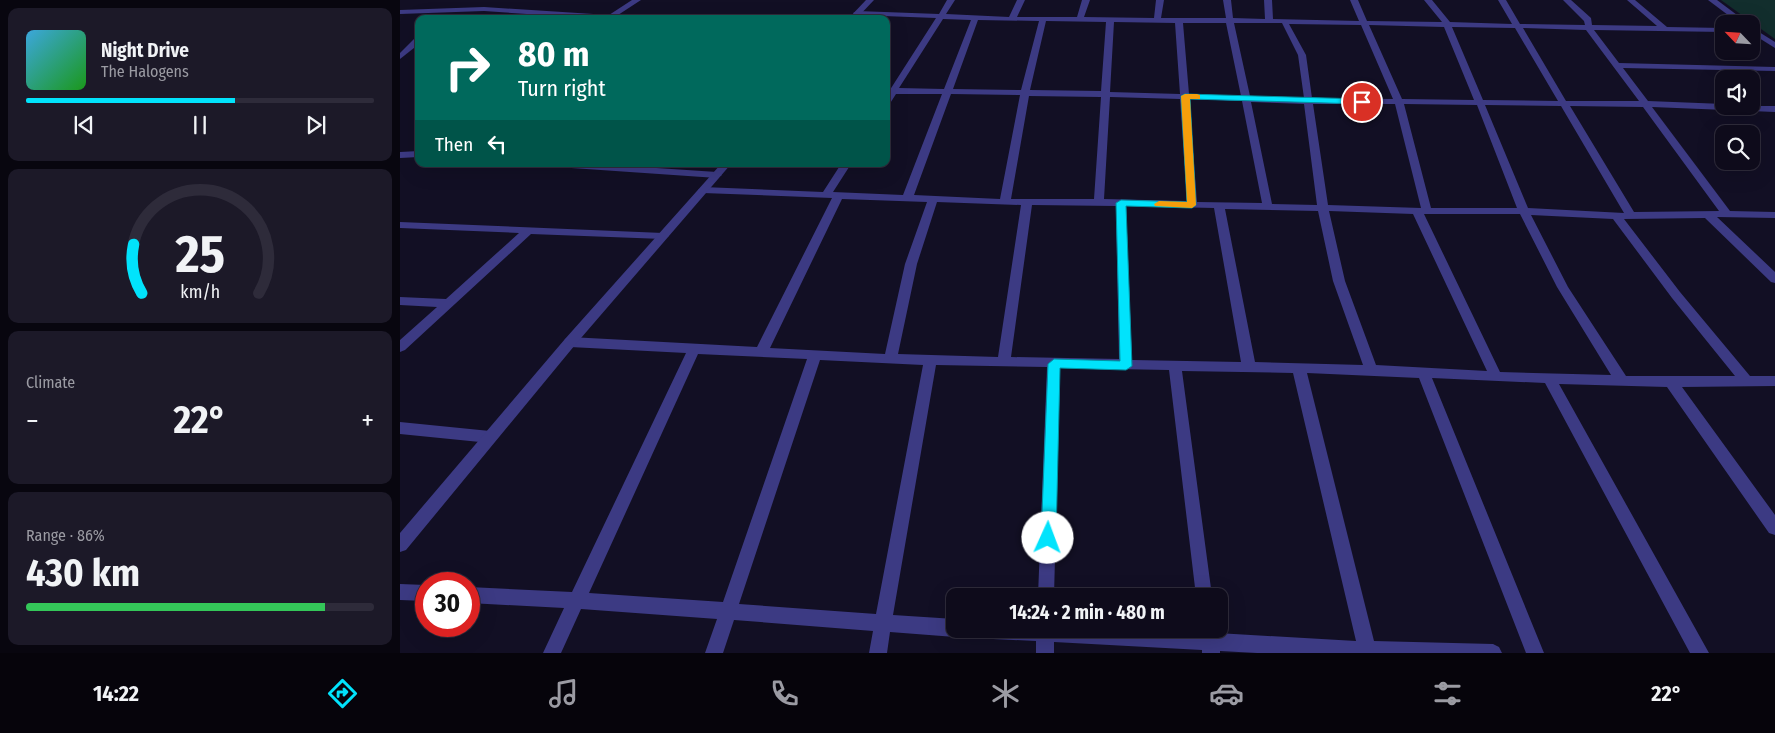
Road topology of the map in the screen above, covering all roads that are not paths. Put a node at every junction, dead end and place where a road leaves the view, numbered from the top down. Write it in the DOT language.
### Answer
graph roads {
  1 [pos="637,0"];
  2 [pos="870,0"];
  3 [pos="951,0"];
  4 [pos="1021,0"];
  5 [pos="1086,0"];
  6 [pos="1160,0"];
  7 [pos="1227,0"];
  8 [pos="1268,0"];
  9 [pos="1354,0"];
  10 [pos="1428,0"];
  11 [pos="1502,0"];
  12 [pos="1567,0"];
  13 [pos="1631,0"];
  14 [pos="1712,0"];
  15 [pos="451,9"];
  16 [pos="400,12"];
  17 [pos="444,15"];
  18 [pos="557,15"];
  19 [pos="614,15"];
  20 [pos="856,15"];
  21 [pos="1733,15"];
  22 [pos="890,16"];
  23 [pos="941,17"];
  24 [pos="975,18"];
  25 [pos="1012,19"];
  26 [pos="1043,19"];
  27 [pos="1080,19"];
  28 [pos="1110,19"];
  29 [pos="1157,20"];
  30 [pos="1179,21"];
  31 [pos="1269,21"];
  32 [pos="1284,21"];
  33 [pos="1230,22"];
  34 [pos="1364,23"];
  35 [pos="1447,24"];
  36 [pos="1516,26"];
  37 [pos="1589,28"];
  38 [pos="1665,29"];
  39 [pos="1715,30"];
  40 [pos="1760,36"];
  41 [pos="415,43"];
  42 [pos="1775,46"];
  43 [pos="400,57"];
  44 [pos="1616,65"];
  45 [pos="1775,68"];
  46 [pos="894,91"];
  47 [pos="945,92"];
  48 [pos="1025,93"];
  49 [pos="1106,94"];
  50 [pos="1185,96"];
  51 [pos="890,97"];
  52 [pos="1247,99"];
  53 [pos="1308,101"];
  54 [pos="1399,102"];
  55 [pos="1480,103"];
  56 [pos="1563,104"];
  57 [pos="1646,104"];
  58 [pos="1775,109"];
  59 [pos="415,153"];
  60 [pos="400,155"];
  61 [pos="619,167"];
  62 [pos="724,167"];
  63 [pos="844,167"];
  64 [pos="717,175"];
  65 [pos="703,190"];
  66 [pos="825,196"];
  67 [pos="838,197"];
  68 [pos="907,199"];
  69 [pos="933,200"];
  70 [pos="1005,202"];
  71 [pos="1027,202"];
  72 [pos="1099,202"];
  73 [pos="1121,203"];
  74 [pos="1192,205"];
  75 [pos="1219,206"];
  76 [pos="1268,208"];
  77 [pos="1323,208"];
  78 [pos="1422,211"];
  79 [pos="1522,211"];
  80 [pos="1727,214"];
  81 [pos="1708,215"];
  82 [pos="1616,216"];
  83 [pos="1631,216"];
  84 [pos="1775,216"];
  85 [pos="400,224"];
  86 [pos="528,231"];
  87 [pos="663,236"];
  88 [pos="1775,279"];
  89 [pos="400,301"];
  90 [pos="449,303"];
  91 [pos="570,342"];
  92 [pos="400,348"];
  93 [pos="694,349"];
  94 [pos="761,354"];
  95 [pos="815,356"];
  96 [pos="890,359"];
  97 [pos="930,360"];
  98 [pos="1004,362"];
  99 [pos="1054,364"];
  100 [pos="1126,366"];
  101 [pos="1175,367"];
  102 [pos="1249,368"];
  103 [pos="1299,369"];
  104 [pos="1371,370"];
  105 [pos="1423,372"];
  106 [pos="1496,377"];
  107 [pos="1549,378"];
  108 [pos="1622,381"];
  109 [pos="1746,381"];
  110 [pos="1775,381"];
  111 [pos="1671,382"];
  112 [pos="400,428"];
  113 [pos="490,437"];
  114 [pos="1775,528"];
  115 [pos="400,545"];
  116 [pos="1046,588"];
  117 [pos="1203,588"];
  118 [pos="400,592"];
  119 [pos="415,593"];
  120 [pos="480,596"];
  121 [pos="578,600"];
  122 [pos="728,612"];
  123 [pos="884,623"];
  124 [pos="946,627"];
  125 [pos="1045,638"];
  126 [pos="1160,638"];
  127 [pos="1209,641"];
  128 [pos="1368,651"];
  129 [pos="552,653"];
  130 [pos="714,653"];
  131 [pos="878,653"];
  132 [pos="1045,653"];
  133 [pos="1493,653"];
  134 [pos="1535,653"];
  135 [pos="1700,653"];
  1 -- 19 [label="street"];
  2 -- 20 [label="street"];
  3 -- 23 [label="street"];
  4 -- 25 [label="street"];
  5 -- 27 [label="street"];
  6 -- 29 [label="street"];
  7 -- 33 [label="street"];
  8 -- 31 [label="street"];
  9 -- 34 [label="street"];
  10 -- 35 [label="street"];
  11 -- 36 [label="street"];
  12 -- 37 [label="street"];
  13 -- 38 [label="street"];
  14 -- 21 [label="street"];
  15 -- 16 [label="street"];
  15 -- 17 [label="street"];
  15 -- 18 [label="street"];
  22 -- 23 [label="street"];
  23 -- 24 [label="street"];
  23 -- 46 [label="street"];
  24 -- 25 [label="street"];
  24 -- 47 [label="street"];
  25 -- 26 [label="street"];
  26 -- 27 [label="street"];
  26 -- 48 [label="street"];
  27 -- 28 [label="street"];
  28 -- 29 [label="street"];
  28 -- 49 [label="street"];
  29 -- 30 [label="street"];
  30 -- 33 [label="street"];
  30 -- 50 [label="street"];
  31 -- 32 [label="street"];
  31 -- 33 [label="street"];
  32 -- 34 [label="street"];
  32 -- 53 [label="street"];
  33 -- 52 [label="street"];
  34 -- 35 [label="street"];
  34 -- 54 [label="street"];
  35 -- 36 [label="street"];
  35 -- 55 [label="street"];
  36 -- 37 [label="street"];
  36 -- 56 [label="street"];
  37 -- 38 [label="street"];
  37 -- 44 [label="street"];
  38 -- 39 [label="street"];
  40 -- 42 [label="street"];
  41 -- 43 [label="street"];
  44 -- 45 [label="street"];
  44 -- 57 [label="street"];
  46 -- 47 [label="street"];
  46 -- 51 [label="street"];
  47 -- 48 [label="street"];
  47 -- 68 [label="street"];
  48 -- 49 [label="street"];
  48 -- 70 [label="street"];
  49 -- 50 [label="street"];
  49 -- 72 [label="street"];
  50 -- 52 [label="street"];
  50 -- 74 [label="street"];
  52 -- 53 [label="street"];
  52 -- 76 [label="street"];
  53 -- 54 [label="street"];
  53 -- 77 [label="street"];
  54 -- 55 [label="street"];
  54 -- 78 [label="street"];
  55 -- 56 [label="street"];
  55 -- 79 [label="street"];
  56 -- 57 [label="street"];
  56 -- 83 [label="street"];
  57 -- 58 [label="street"];
  57 -- 80 [label="street"];
  59 -- 60 [label="street"];
  61 -- 64 [label="street"];
  62 -- 64 [label="street"];
  63 -- 66 [label="street"];
  64 -- 65 [label="street"];
  65 -- 66 [label="street"];
  65 -- 87 [label="street"];
  66 -- 67 [label="street"];
  67 -- 68 [label="street"];
  67 -- 94 [label="street"];
  68 -- 69 [label="street"];
  69 -- 70 [label="street"];
  69 -- 96 [label="street"];
  70 -- 71 [label="street"];
  71 -- 72 [label="street"];
  71 -- 98 [label="street"];
  72 -- 73 [label="street"];
  73 -- 74 [label="street"];
  73 -- 100 [label="street"];
  74 -- 75 [label="street"];
  75 -- 76 [label="street"];
  75 -- 102 [label="street"];
  76 -- 77 [label="street"];
  77 -- 78 [label="street"];
  77 -- 104 [label="street"];
  78 -- 79 [label="street"];
  78 -- 106 [label="street"];
  79 -- 82 [label="street"];
  79 -- 108 [label="street"];
  80 -- 81 [label="street"];
  80 -- 84 [label="street"];
  81 -- 83 [label="street"];
  81 -- 88 [label="street"];
  82 -- 83 [label="street"];
  82 -- 109 [label="street"];
  85 -- 86 [label="street"];
  86 -- 87 [label="street"];
  86 -- 90 [label="street"];
  87 -- 91 [label="street"];
  89 -- 90 [label="street"];
  90 -- 92 [label="street"];
  91 -- 93 [label="street"];
  91 -- 113 [label="street"];
  93 -- 94 [label="street"];
  93 -- 121 [label="street"];
  94 -- 95 [label="street"];
  95 -- 96 [label="street"];
  95 -- 122 [label="street"];
  96 -- 97 [label="street"];
  97 -- 98 [label="street"];
  97 -- 123 [label="street"];
  98 -- 99 [label="street"];
  99 -- 100 [label="street"];
  99 -- 116 [label="street"];
  100 -- 101 [label="street"];
  101 -- 102 [label="street"];
  101 -- 117 [label="street"];
  102 -- 103 [label="street"];
  103 -- 104 [label="street"];
  103 -- 128 [label="street"];
  104 -- 105 [label="street"];
  105 -- 106 [label="street"];
  105 -- 134 [label="street"];
  106 -- 107 [label="street"];
  107 -- 108 [label="street"];
  107 -- 135 [label="street"];
  108 -- 111 [label="street"];
  109 -- 110 [label="street"];
  109 -- 111 [label="street"];
  111 -- 114 [label="street"];
  112 -- 113 [label="street"];
  113 -- 115 [label="street"];
  118 -- 119 [label="street"];
  120 -- 121 [label="street"];
  121 -- 122 [label="street"];
  121 -- 129 [label="street"];
  122 -- 123 [label="street"];
  122 -- 130 [label="street"];
  123 -- 124 [label="street"];
  123 -- 131 [label="street"];
  125 -- 132 [label="street"];
  126 -- 127 [label="street"];
  127 -- 128 [label="street"];
  128 -- 133 [label="street"];
}
